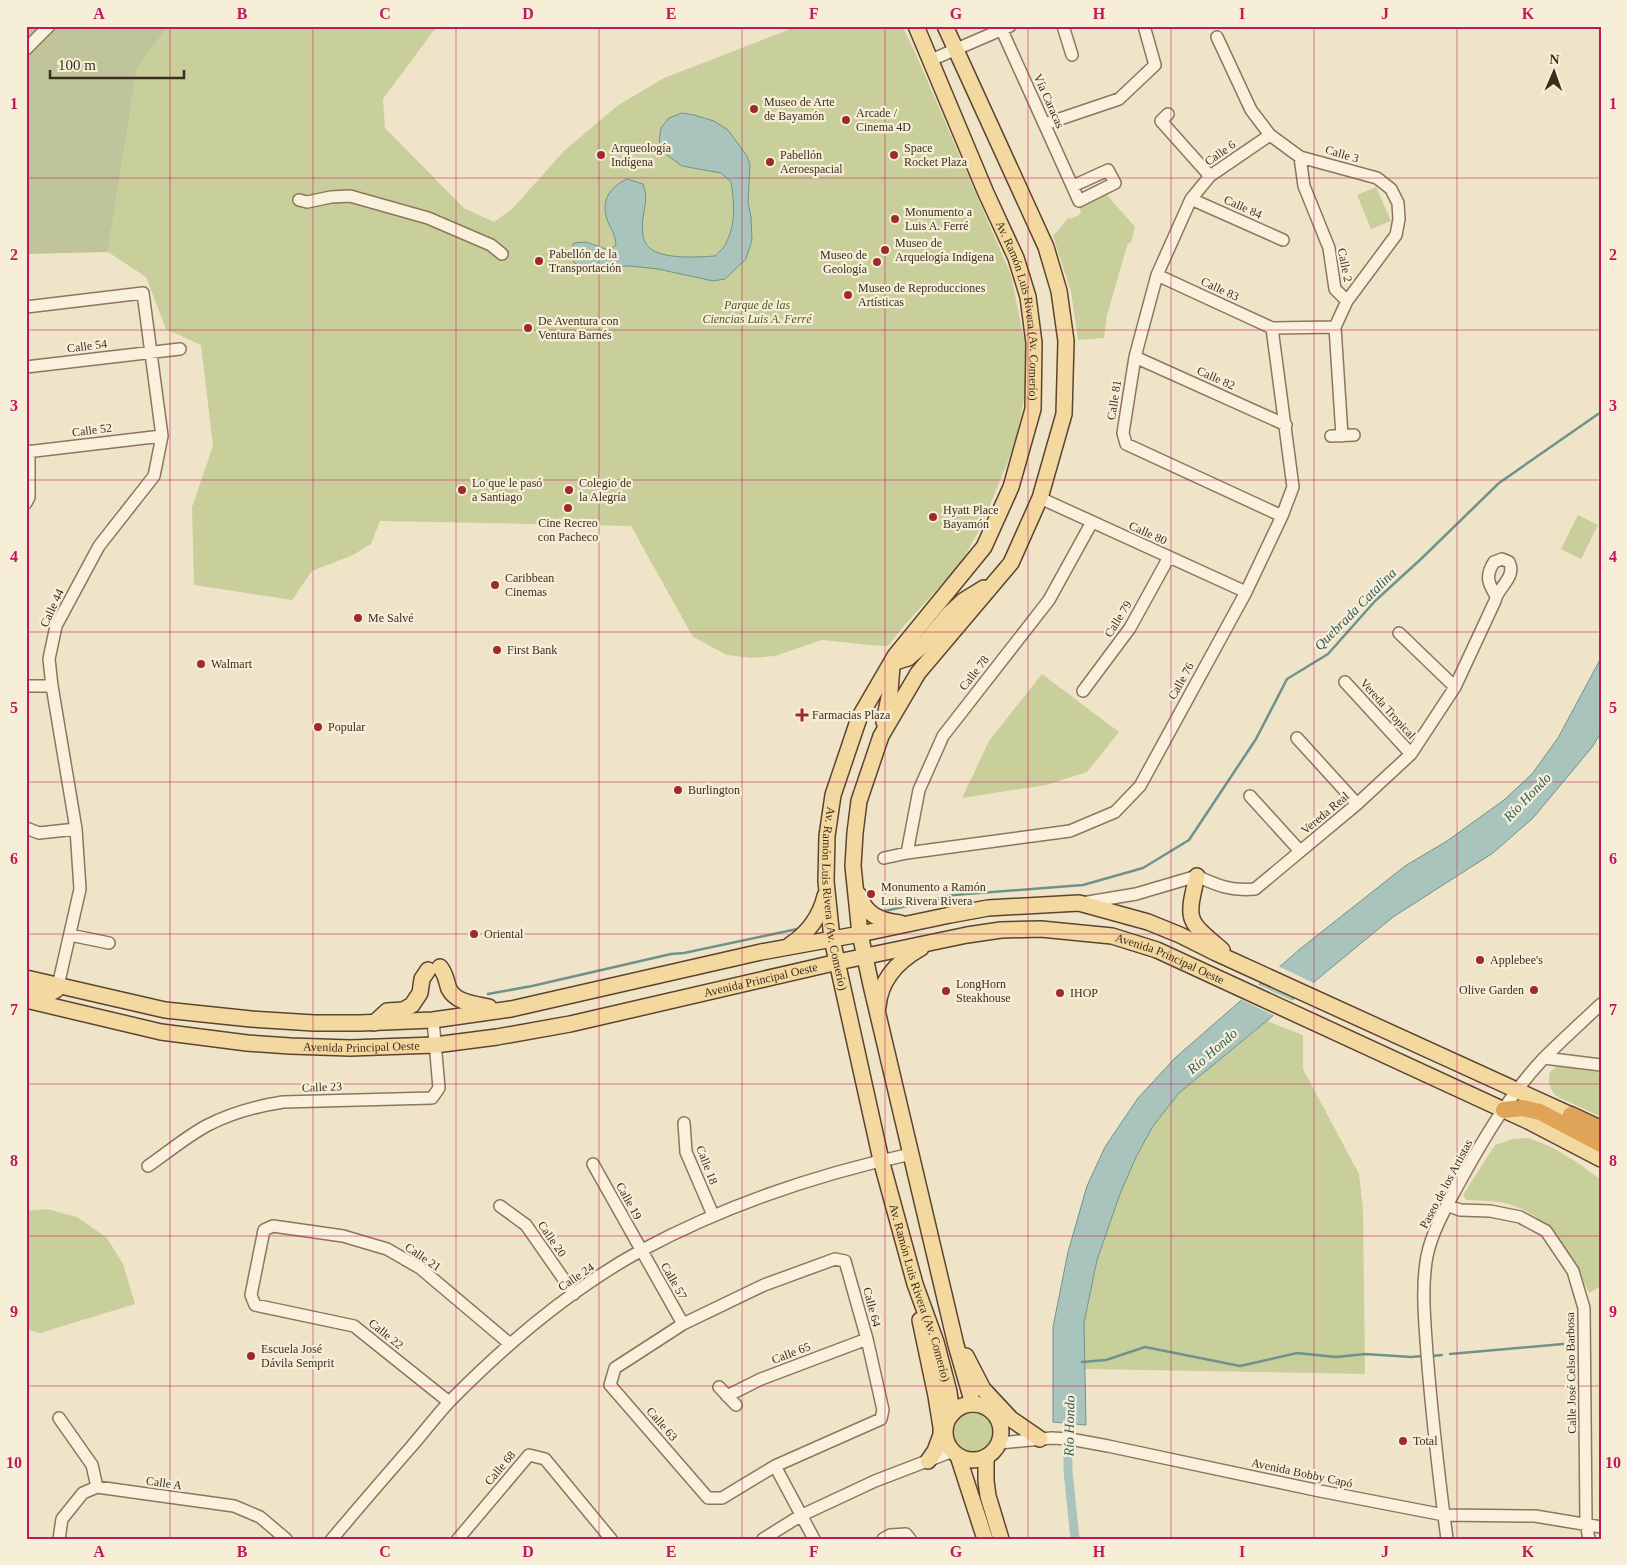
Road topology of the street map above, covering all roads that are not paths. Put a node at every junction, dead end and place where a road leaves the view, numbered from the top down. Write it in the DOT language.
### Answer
graph roads {
  1 [pos="49,26"];
  2 [pos="916,26"];
  3 [pos="945,26"];
  4 [pos="1063,26"];
  5 [pos="1144,26"];
  6 [pos="1004,27"];
  7 [pos="1217,37"];
  8 [pos="26,49"];
  9 [pos="956,50"];
  10 [pos="1072,54"];
  11 [pos="931,60"];
  12 [pos="1168,114"];
  13 [pos="1045,124"];
  14 [pos="1270,135"];
  15 [pos="1300,157"];
  16 [pos="1210,176"];
  17 [pos="1073,186"];
  18 [pos="1191,199"];
  19 [pos="299,200"];
  20 [pos="1283,240"];
  21 [pos="502,254"];
  22 [pos="1157,275"];
  23 [pos="1347,301"];
  24 [pos="26,307"];
  25 [pos="1335,327"];
  26 [pos="1272,328"];
  27 [pos="180,349"];
  28 [pos="152,352"];
  29 [pos="1135,357"];
  30 [pos="26,367"];
  31 [pos="1286,425"];
  32 [pos="1343,435"];
  33 [pos="162,436"];
  34 [pos="28,452"];
  35 [pos="1040,498"];
  36 [pos="26,503"];
  37 [pos="1282,516"];
  38 [pos="1092,522"];
  39 [pos="1169,557"];
  40 [pos="997,579"];
  41 [pos="1246,592"];
  42 [pos="1496,596"];
  43 [pos="1399,633"];
  44 [pos="892,663"];
  45 [pos="1345,682"];
  46 [pos="26,686"];
  47 [pos="52,686"];
  48 [pos="1455,687"];
  49 [pos="1083,691"];
  50 [pos="881,736"];
  51 [pos="1297,738"];
  52 [pos="1411,754"];
  53 [pos="1250,796"];
  54 [pos="1357,804"];
  55 [pos="26,828"];
  56 [pos="76,829"];
  57 [pos="1300,852"];
  58 [pos="907,853"];
  59 [pos="884,858"];
  60 [pos="1197,876"];
  61 [pos="854,882"];
  62 [pos="827,887"];
  63 [pos="1079,903"];
  64 [pos="908,924"];
  65 [pos="860,934"];
  66 [pos="70,935"];
  67 [pos="832,939"];
  68 [pos="930,942"];
  69 [pos="109,943"];
  70 [pos="788,947"];
  71 [pos="865,956"];
  72 [pos="838,962"];
  73 [pos="1239,964"];
  74 [pos="26,978"];
  75 [pos="58,986"];
  76 [pos="26,990"];
  77 [pos="26,1000"];
  78 [pos="1601,1004"];
  79 [pos="58,1008"];
  80 [pos="155,1008"];
  81 [pos="497,1010"];
  82 [pos="878,1014"];
  83 [pos="433,1020"];
  84 [pos="374,1023"];
  85 [pos="435,1045"];
  86 [pos="1544,1058"];
  87 [pos="1601,1065"];
  88 [pos="1516,1091"];
  89 [pos="1504,1110"];
  90 [pos="1571,1115"];
  91 [pos="684,1123"];
  92 [pos="1601,1129"];
  93 [pos="1601,1135"];
  94 [pos="1601,1144"];
  95 [pos="911,1154"];
  96 [pos="1601,1159"];
  97 [pos="880,1160"];
  98 [pos="592,1164"];
  99 [pos="148,1166"];
  100 [pos="1447,1205"];
  101 [pos="500,1206"];
  102 [pos="713,1215"];
  103 [pos="641,1251"];
  104 [pos="915,1284"];
  105 [pos="574,1294"];
  106 [pos="294,1313"];
  107 [pos="683,1324"];
  108 [pos="866,1338"];
  109 [pos="510,1344"];
  110 [pos="956,1345"];
  111 [pos="449,1402"];
  112 [pos="973,1404"];
  113 [pos="736,1405"];
  114 [pos="952,1414"];
  115 [pos="59,1418"];
  116 [pos="1040,1439"];
  117 [pos="999,1443"];
  118 [pos="956,1453"];
  119 [pos="986,1457"];
  120 [pos="928,1461"];
  121 [pos="775,1466"];
  122 [pos="97,1487"];
  123 [pos="1444,1515"];
  124 [pos="800,1516"];
  125 [pos="1586,1523"];
  126 [pos="1601,1527"];
  127 [pos="909,1537"];
  128 [pos="59,1539"];
  129 [pos="286,1539"];
  130 [pos="332,1539"];
  131 [pos="458,1539"];
  132 [pos="611,1539"];
  133 [pos="763,1539"];
  134 [pos="814,1539"];
  135 [pos="883,1539"];
  136 [pos="985,1539"];
  137 [pos="1001,1539"];
  138 [pos="1447,1539"];
  139 [pos="1589,1539"];
  1 -- 8 [label="street"];
  2 -- 11 [label="main road, Av. Ramón Luis Rivera (Av. Comerío)"];
  3 -- 9 [label="main road, Av. Ramón Luis Rivera (Av. Comerío)"];
  4 -- 10 [label="street"];
  5 -- 13 [label="street"];
  6 -- 9 [label="street"];
  6 -- 13 [label="street, Vía Caracas"];
  7 -- 14 [label="street, Calle 3"];
  9 -- 11 [label="street"];
  9 -- 35 [label="main road, Av. Ramón Luis Rivera (Av. Comerío)"];
  11 -- 44 [label="main road, Av. Ramón Luis Rivera (Av. Comerío)"];
  12 -- 16 [label="street"];
  13 -- 17 [label="street, Vía Caracas"];
  14 -- 15 [label="street, Calle 3"];
  14 -- 16 [label="street, Calle 6"];
  15 -- 23 [label="street, Calle 2"];
  15 -- 23 [label="street, Calle 3"];
  16 -- 18 [label="street, Calle 6"];
  18 -- 20 [label="street, Calle 84"];
  18 -- 22 [label="street, Calle 81"];
  19 -- 21 [label="street"];
  22 -- 26 [label="street, Calle 83"];
  22 -- 29 [label="street, Calle 81"];
  23 -- 25 [label="street"];
  24 -- 28 [label="street, Calle 44"];
  25 -- 26 [label="street"];
  25 -- 32 [label="street"];
  26 -- 31 [label="street, Calle 76"];
  27 -- 28 [label="street, Calle 54"];
  28 -- 30 [label="street, Calle 54"];
  28 -- 33 [label="street, Calle 44"];
  29 -- 31 [label="street, Calle 82"];
  29 -- 37 [label="street, Calle 81"];
  31 -- 37 [label="street, Calle 76"];
  33 -- 34 [label="street, Calle 52"];
  33 -- 47 [label="street, Calle 44"];
  34 -- 36 [label="street"];
  35 -- 38 [label="street, Calle 80"];
  35 -- 40 [label="main road, Av. Ramón Luis Rivera (Av. Comerío)"];
  37 -- 41 [label="street, Calle 76"];
  38 -- 39 [label="street, Calle 80"];
  38 -- 58 [label="street, Calle 78"];
  39 -- 41 [label="street, Calle 80"];
  39 -- 49 [label="street, Calle 79"];
  40 -- 44 [label="main road"];
  40 -- 50 [label="main road, Av. Ramón Luis Rivera (Av. Comerío)"];
  41 -- 58 [label="street, Calle 76"];
  42 -- 48 [label="street, Vereda Real"];
  43 -- 48 [label="street"];
  44 -- 50 [label="main road"];
  44 -- 62 [label="main road, Av. Ramón Luis Rivera (Av. Comerío)"];
  45 -- 52 [label="street, Vereda Tropical"];
  46 -- 47 [label="street"];
  47 -- 56 [label="street, Calle 44"];
  48 -- 52 [label="street, Vereda Real"];
  50 -- 61 [label="main road, Av. Ramón Luis Rivera (Av. Comerío)"];
  51 -- 54 [label="street"];
  52 -- 54 [label="street, Vereda Real"];
  53 -- 57 [label="street"];
  54 -- 57 [label="street, Vereda Real"];
  55 -- 56 [label="street"];
  56 -- 66 [label="street, Calle 44"];
  57 -- 60 [label="street, Vereda Real"];
  58 -- 59 [label="street, Calle 76"];
  60 -- 63 [label="street"];
  60 -- 73 [label="main road"];
  61 -- 64 [label="main road"];
  61 -- 65 [label="main road, Av. Ramón Luis Rivera (Av. Comerío)"];
  62 -- 67 [label="main road, Av. Ramón Luis Rivera (Av. Comerío)"];
  62 -- 70 [label="main road"];
  63 -- 64 [label="main road, Avenida Principal Oeste"];
  63 -- 73 [label="main road, Avenida Principal Oeste"];
  64 -- 65 [label="main road, Avenida Principal Oeste"];
  65 -- 67 [label="main road, Avenida Principal Oeste"];
  65 -- 71 [label="main road, Av. Ramón Luis Rivera (Av. Comerío)"];
  66 -- 69 [label="street"];
  66 -- 75 [label="street, Calle 44"];
  67 -- 70 [label="main road, Avenida Principal Oeste"];
  67 -- 72 [label="main road, Av. Ramón Luis Rivera (Av. Comerío)"];
  68 -- 71 [label="main road, Avenida Principal Oeste"];
  68 -- 82 [label="main road"];
  68 -- 89 [label="main road, Avenida Principal Oeste"];
  70 -- 81 [label="main road, Avenida Principal Oeste"];
  71 -- 72 [label="main road, Avenida Principal Oeste"];
  71 -- 82 [label="main road, Av. Ramón Luis Rivera (Av. Comerío)"];
  72 -- 85 [label="main road, Avenida Principal Oeste"];
  72 -- 97 [label="main road, Av. Ramón Luis Rivera (Av. Comerío)"];
  73 -- 88 [label="main road, Avenida Principal Oeste"];
  74 -- 75 [label="main road, Avenida Principal Oeste"];
  75 -- 76 [label="main road"];
  75 -- 80 [label="main road, Avenida Principal Oeste"];
  77 -- 79 [label="main road, Avenida Principal Oeste"];
  78 -- 86 [label="street, Paseo de los Artistas"];
  79 -- 80 [label="main road"];
  79 -- 85 [label="main road, Avenida Principal Oeste"];
  80 -- 84 [label="main road, Avenida Principal Oeste"];
  81 -- 83 [label="main road, Avenida Principal Oeste"];
  81 -- 84 [label="main road"];
  82 -- 95 [label="main road, Av. Ramón Luis Rivera (Av. Comerío)"];
  83 -- 84 [label="main road, Avenida Principal Oeste"];
  83 -- 85 [label="street, Calle 23"];
  85 -- 99 [label="street, Calle 23"];
  86 -- 87 [label="street"];
  86 -- 88 [label="street, Paseo de los Artistas"];
  88 -- 89 [label="street, Paseo de los Artistas"];
  88 -- 90 [label="main road, Avenida Principal Oeste"];
  89 -- 94 [label="highway"];
  89 -- 96 [label="main road, Avenida Principal Oeste"];
  89 -- 100 [label="street, Paseo de los Artistas"];
  90 -- 92 [label="highway"];
  90 -- 93 [label="highway"];
  91 -- 102 [label="street, Calle 18"];
  95 -- 97 [label="street, Calle 24"];
  95 -- 110 [label="main road, Av. Ramón Luis Rivera (Av. Comerío)"];
  97 -- 102 [label="street, Calle 24"];
  97 -- 104 [label="main road, Av. Ramón Luis Rivera (Av. Comerío)"];
  98 -- 103 [label="street, Calle 19"];
  100 -- 123 [label="street, Paseo de los Artistas"];
  100 -- 125 [label="street, Calle José Celso Barbosa"];
  101 -- 105 [label="street, Calle 20"];
  102 -- 103 [label="street, Calle 24"];
  103 -- 105 [label="street, Calle 24"];
  103 -- 107 [label="street, Calle 57"];
  104 -- 114 [label="main road, Av. Ramón Luis Rivera (Av. Comerío)"];
  104 -- 120 [label="main road"];
  105 -- 109 [label="street, Calle 24"];
  106 -- 109 [label="street, Calle 21"];
  106 -- 111 [label="street, Calle 22"];
  107 -- 108 [label="street, Calle 64"];
  107 -- 121 [label="street, Calle 63"];
  108 -- 113 [label="street, Calle 65"];
  108 -- 121 [label="street, Calle 64"];
  109 -- 111 [label="street, Calle 24"];
  110 -- 112 [label="main road, Av. Ramón Luis Rivera (Av. Comerío)"];
  110 -- 116 [label="main road"];
  111 -- 130 [label="street, Calle 24"];
  112 -- 114 [label="main road"];
  112 -- 117 [label="main road"];
  114 -- 118 [label="main road"];
  115 -- 122 [label="street"];
  116 -- 117 [label="street, Avenida Bobby Capó"];
  116 -- 123 [label="street, Avenida Bobby Capó"];
  117 -- 119 [label="main road"];
  118 -- 119 [label="main road"];
  118 -- 120 [label="street"];
  118 -- 136 [label="main road"];
  119 -- 137 [label="main road"];
  120 -- 124 [label="street"];
  121 -- 124 [label="street"];
  122 -- 128 [label="street"];
  122 -- 129 [label="street, Calle A"];
  123 -- 125 [label="street, Avenida Bobby Capó"];
  123 -- 138 [label="street, Paseo de los Artistas"];
  124 -- 133 [label="street"];
  124 -- 134 [label="street"];
  125 -- 126 [label="street, Avenida Bobby Capó"];
  125 -- 139 [label="street, Calle José Celso Barbosa"];
  127 -- 135 [label="street"];
  131 -- 132 [label="street, Calle 68"];
}
